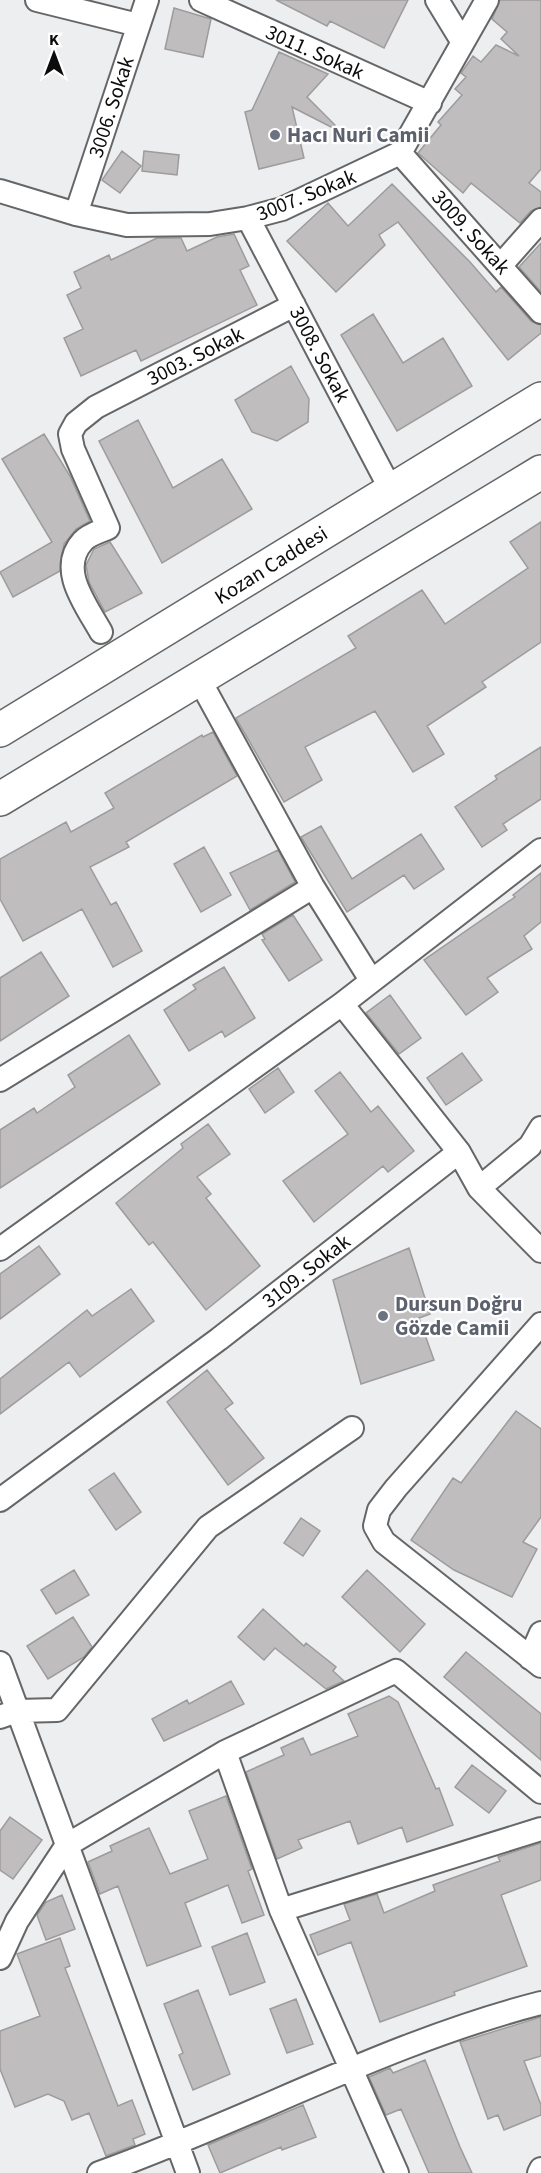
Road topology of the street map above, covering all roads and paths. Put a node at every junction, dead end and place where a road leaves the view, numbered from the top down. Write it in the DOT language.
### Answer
graph roads {
  1 [pos="37,0"];
  2 [pos="147,0"];
  3 [pos="201,0"];
  4 [pos="436,0"];
  5 [pos="487,0"];
  6 [pos="138,25"];
  7 [pos="462,41"];
  8 [pos="430,103"];
  9 [pos="400,153"];
  10 [pos="0,191"];
  11 [pos="76,214"];
  12 [pos="248,218"];
  13 [pos="541,220"];
  14 [pos="501,265"];
  15 [pos="294,305"];
  16 [pos="541,312"];
  17 [pos="541,399"];
  18 [pos="541,472"];
  19 [pos="391,490"];
  20 [pos="101,632"];
  21 [pos="200,679"];
  22 [pos="0,730"];
  23 [pos="0,799"];
  24 [pos="541,850"];
  25 [pos="313,887"];
  26 [pos="371,980"];
  27 [pos="342,1004"];
  28 [pos="0,1080"];
  29 [pos="541,1128"];
  30 [pos="459,1152"];
  31 [pos="479,1188"];
  32 [pos="0,1249"];
  33 [pos="541,1251"];
  34 [pos="541,1324"];
  35 [pos="352,1428"];
  36 [pos="0,1500"];
  37 [pos="541,1633"];
  38 [pos="536,1662"];
  39 [pos="0,1663"];
  40 [pos="8,1714"];
  41 [pos="225,1752"];
  42 [pos="541,1792"];
  43 [pos="541,1829"];
  44 [pos="67,1845"];
  45 [pos="281,1910"];
  46 [pos="0,1958"];
  47 [pos="541,2003"];
  48 [pos="353,2070"];
  49 [pos="177,2145"];
  50 [pos="99,2173"];
  51 [pos="188,2173"];
  52 [pos="397,2173"];
  1 -- 6 [label="street"];
  2 -- 6 [label="street, 3006. Sokak"];
  3 -- 8 [label="street, 3011. Sokak"];
  4 -- 7 [label="street"];
  5 -- 7 [label="street"];
  6 -- 11 [label="street, 3006. Sokak"];
  7 -- 8 [label="street"];
  8 -- 9 [label="street"];
  9 -- 12 [label="street, 3007. Sokak"];
  9 -- 14 [label="street, 3009. Sokak"];
  10 -- 11 [label="street, 3007. Sokak"];
  11 -- 12 [label="street, 3007. Sokak"];
  12 -- 15 [label="street, 3008. Sokak"];
  13 -- 14 [label="street"];
  14 -- 16 [label="street, 3009. Sokak"];
  15 -- 19 [label="street, 3008. Sokak"];
  15 -- 20 [label="street, 3003. Sokak"];
  17 -- 19 [label="highway, Kozan Caddesi"];
  18 -- 21 [label="highway"];
  19 -- 22 [label="highway, Kozan Caddesi"];
  21 -- 23 [label="highway"];
  21 -- 25 [label="street"];
  24 -- 26 [label="street"];
  25 -- 26 [label="street"];
  25 -- 28 [label="street"];
  26 -- 27 [label="street"];
  27 -- 30 [label="street"];
  27 -- 32 [label="street"];
  29 -- 31 [label="street"];
  30 -- 31 [label="street"];
  30 -- 36 [label="street, 3109. Sokak"];
  31 -- 33 [label="street"];
  34 -- 38 [label="street"];
  35 -- 40 [label="street"];
  37 -- 38 [label="street"];
  39 -- 40 [label="street"];
  40 -- 44 [label="street"];
  41 -- 42 [label="street"];
  41 -- 44 [label="street"];
  41 -- 45 [label="street"];
  43 -- 45 [label="street"];
  44 -- 46 [label="street"];
  44 -- 49 [label="street"];
  45 -- 48 [label="street"];
  47 -- 48 [label="street"];
  48 -- 49 [label="street"];
  48 -- 52 [label="street"];
  49 -- 50 [label="street"];
  49 -- 51 [label="street"];
}
